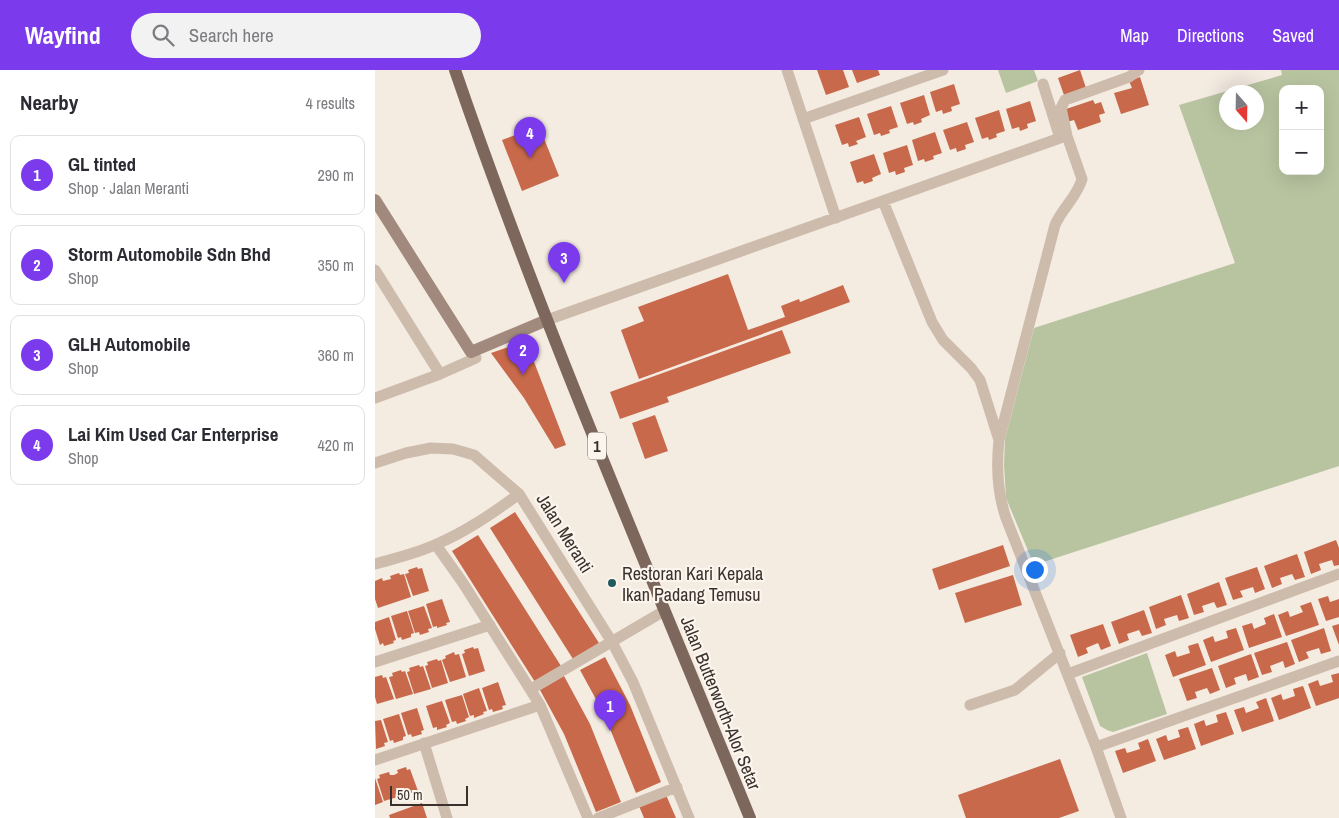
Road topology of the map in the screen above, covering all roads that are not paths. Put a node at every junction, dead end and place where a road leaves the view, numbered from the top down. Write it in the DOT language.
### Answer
graph roads {
  1 [pos="455,70"];
  2 [pos="787,70"];
  3 [pos="943,70"];
  4 [pos="1139,70"];
  5 [pos="1043,84"];
  6 [pos="803,119"];
  7 [pos="1064,137"];
  8 [pos="375,200"];
  9 [pos="883,201"];
  10 [pos="836,218"];
  11 [pos="375,270"];
  12 [pos="380,287"];
  13 [pos="547,320"];
  14 [pos="476,358"];
  15 [pos="440,374"];
  16 [pos="375,398"];
  17 [pos="999,440"];
  18 [pos="375,462"];
  19 [pos="519,494"];
  20 [pos="436,545"];
  21 [pos="375,564"];
  22 [pos="1339,574"];
  23 [pos="664,611"];
  24 [pos="490,625"];
  25 [pos="613,642"];
  26 [pos="1060,653"];
  27 [pos="1339,661"];
  28 [pos="375,662"];
  29 [pos="1068,674"];
  30 [pos="531,689"];
  31 [pos="540,705"];
  32 [pos="970,705"];
  33 [pos="424,743"];
  34 [pos="1096,747"];
  35 [pos="375,760"];
  36 [pos="677,787"];
  37 [pos="447,818"];
  38 [pos="588,818"];
  39 [pos="598,818"];
  40 [pos="689,818"];
  41 [pos="750,818"];
  42 [pos="1121,818"];
  1 -- 13 [label="main road, Jalan Butterworth-Alor Setar / 1"];
  2 -- 6 [label="street"];
  3 -- 6 [label="street"];
  4 -- 7 [label="street"];
  5 -- 7 [label="street"];
  6 -- 10 [label="street"];
  7 -- 9 [label="street"];
  7 -- 17 [label="street"];
  8 -- 13 [label="street"];
  9 -- 10 [label="street"];
  9 -- 17 [label="street"];
  10 -- 13 [label="street"];
  11 -- 12 [label="street"];
  12 -- 15 [label="street"];
  13 -- 23 [label="main road, Jalan Butterworth-Alor Setar / 1"];
  14 -- 15 [label="street"];
  15 -- 16 [label="street"];
  17 -- 26 [label="street"];
  18 -- 19 [label="street, Jalan Meranti"];
  19 -- 20 [label="street"];
  19 -- 25 [label="street, Jalan Meranti"];
  20 -- 21 [label="street"];
  20 -- 24 [label="street"];
  22 -- 29 [label="street"];
  23 -- 25 [label="street"];
  23 -- 41 [label="main road, Jalan Butterworth-Alor Setar / 1"];
  24 -- 28 [label="street"];
  24 -- 30 [label="street"];
  25 -- 30 [label="street"];
  25 -- 36 [label="street, Jalan Meranti"];
  26 -- 29 [label="street"];
  26 -- 32 [label="street"];
  27 -- 34 [label="street"];
  29 -- 34 [label="street"];
  30 -- 31 [label="street"];
  31 -- 33 [label="street"];
  31 -- 38 [label="street"];
  33 -- 35 [label="street"];
  33 -- 37 [label="street"];
  34 -- 42 [label="street"];
  36 -- 39 [label="street"];
  36 -- 40 [label="street, Jalan Meranti"];
}
